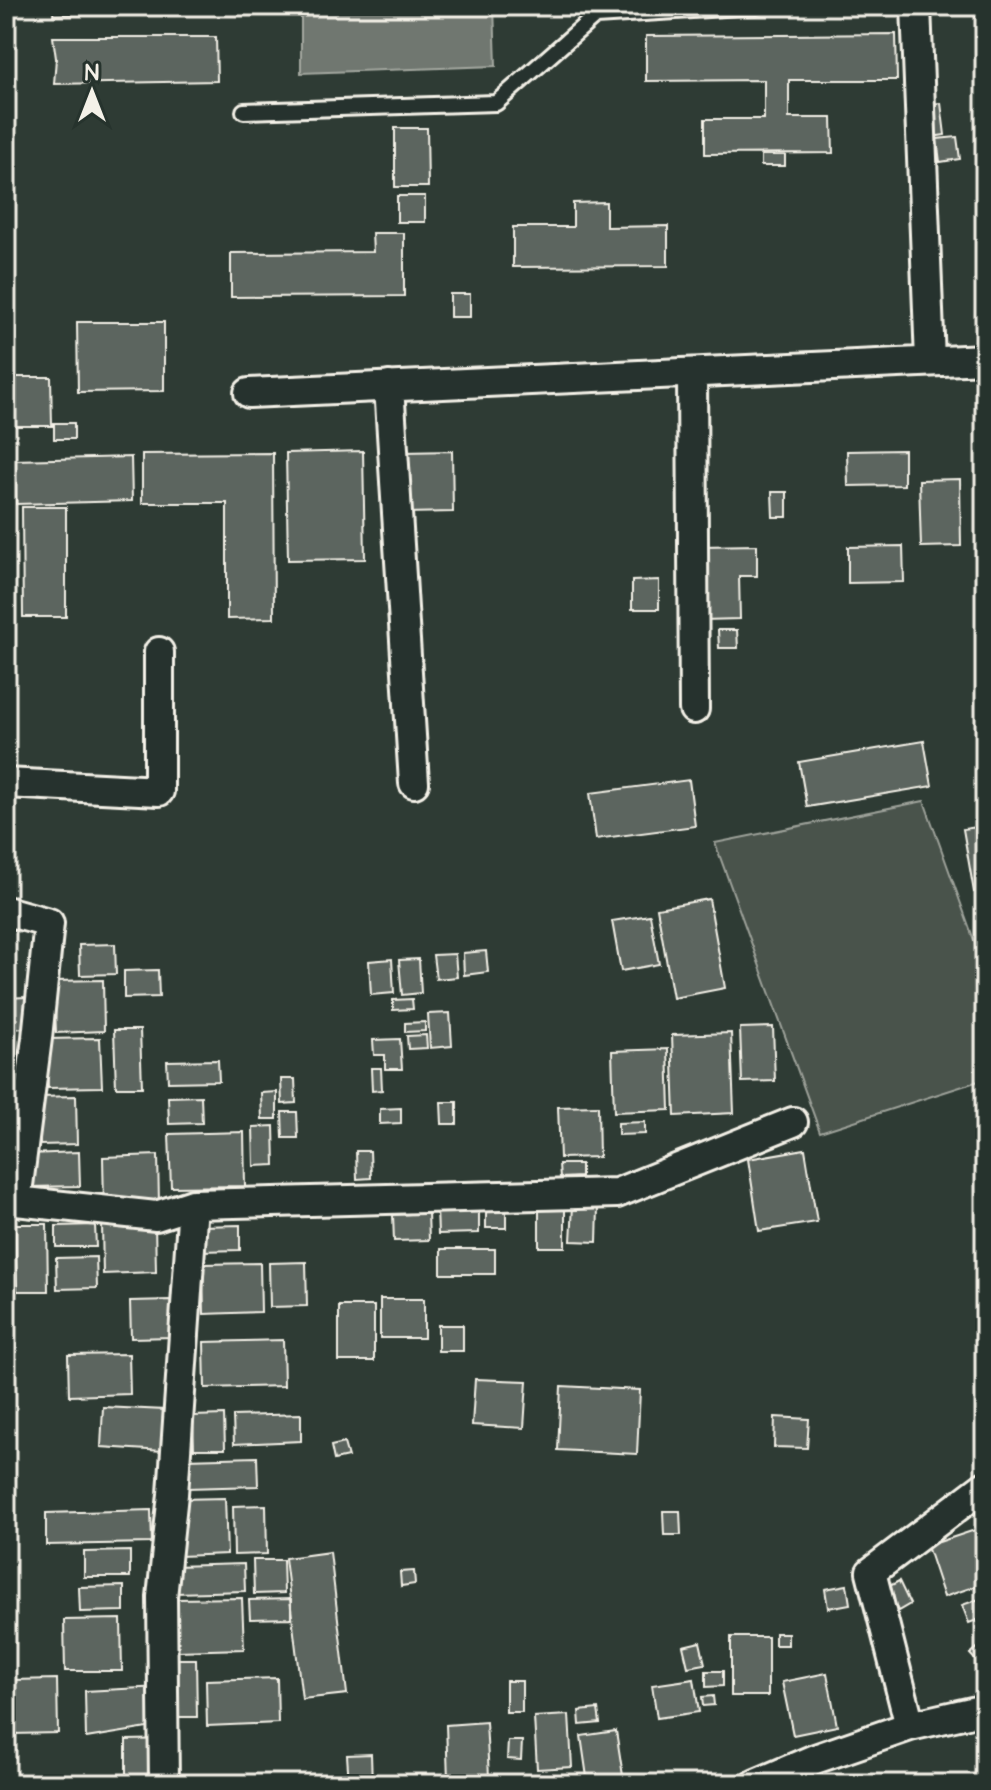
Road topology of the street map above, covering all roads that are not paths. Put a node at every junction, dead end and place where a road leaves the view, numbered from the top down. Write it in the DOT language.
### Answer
graph roads {
  1 [pos="757,6"];
  2 [pos="916,6"];
  3 [pos="244,111"];
  4 [pos="985,359"];
  5 [pos="930,361"];
  6 [pos="692,373"];
  7 [pos="389,386"];
  8 [pos="249,393"];
  9 [pos="159,652"];
  10 [pos="694,709"];
  11 [pos="6,783"];
  12 [pos="414,783"];
  13 [pos="6,911"];
  14 [pos="793,1122"];
  15 [pos="193,1204"];
  16 [pos="985,1486"];
  17 [pos="985,1709"];
  18 [pos="910,1726"];
  19 [pos="164,1784"];
  20 [pos="756,1784"];
  1 -- 3 [label="lane"];
  2 -- 5 [label="street"];
  4 -- 5 [label="street"];
  5 -- 6 [label="street"];
  6 -- 7 [label="street"];
  6 -- 10 [label="street"];
  7 -- 8 [label="street"];
  7 -- 12 [label="street"];
  9 -- 11 [label="street"];
  13 -- 15 [label="street"];
  14 -- 15 [label="street"];
  15 -- 19 [label="street"];
  16 -- 18 [label="street"];
  17 -- 18 [label="street"];
  18 -- 20 [label="street"];
}
